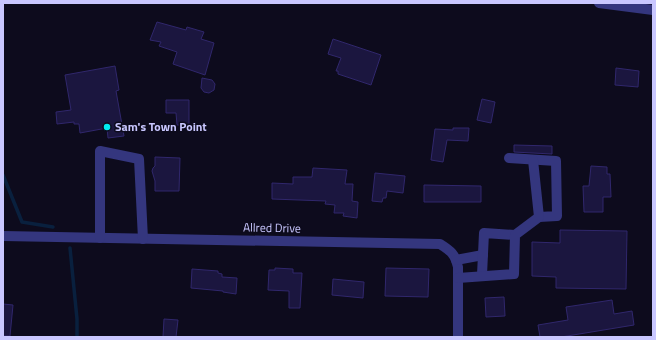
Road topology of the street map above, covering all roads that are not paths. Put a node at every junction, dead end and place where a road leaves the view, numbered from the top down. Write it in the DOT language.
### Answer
graph roads {
  1 [pos="599,3"];
  2 [pos="653,10"];
  3 [pos="509,158"];
  4 [pos="533,160"];
  5 [pos="539,217"];
  6 [pos="515,234"];
  7 [pos="3,236"];
  8 [pos="100,238"];
  9 [pos="143,239"];
  10 [pos="483,255"];
  11 [pos="456,260"];
  12 [pos="482,276"];
  13 [pos="458,278"];
  14 [pos="458,337"];
  1 -- 2 [label="street"];
  3 -- 4 [label="street"];
  4 -- 5 [label="street"];
  4 -- 5 [label="street"];
  5 -- 6 [label="street"];
  6 -- 10 [label="street"];
  6 -- 12 [label="street"];
  7 -- 8 [label="street, Allred Drive"];
  8 -- 9 [label="street, Allred Drive"];
  8 -- 9 [label="street"];
  9 -- 11 [label="street, Allred Drive"];
  10 -- 11 [label="street"];
  10 -- 12 [label="street"];
  11 -- 13 [label="street"];
  12 -- 13 [label="street"];
  13 -- 14 [label="street"];
}
